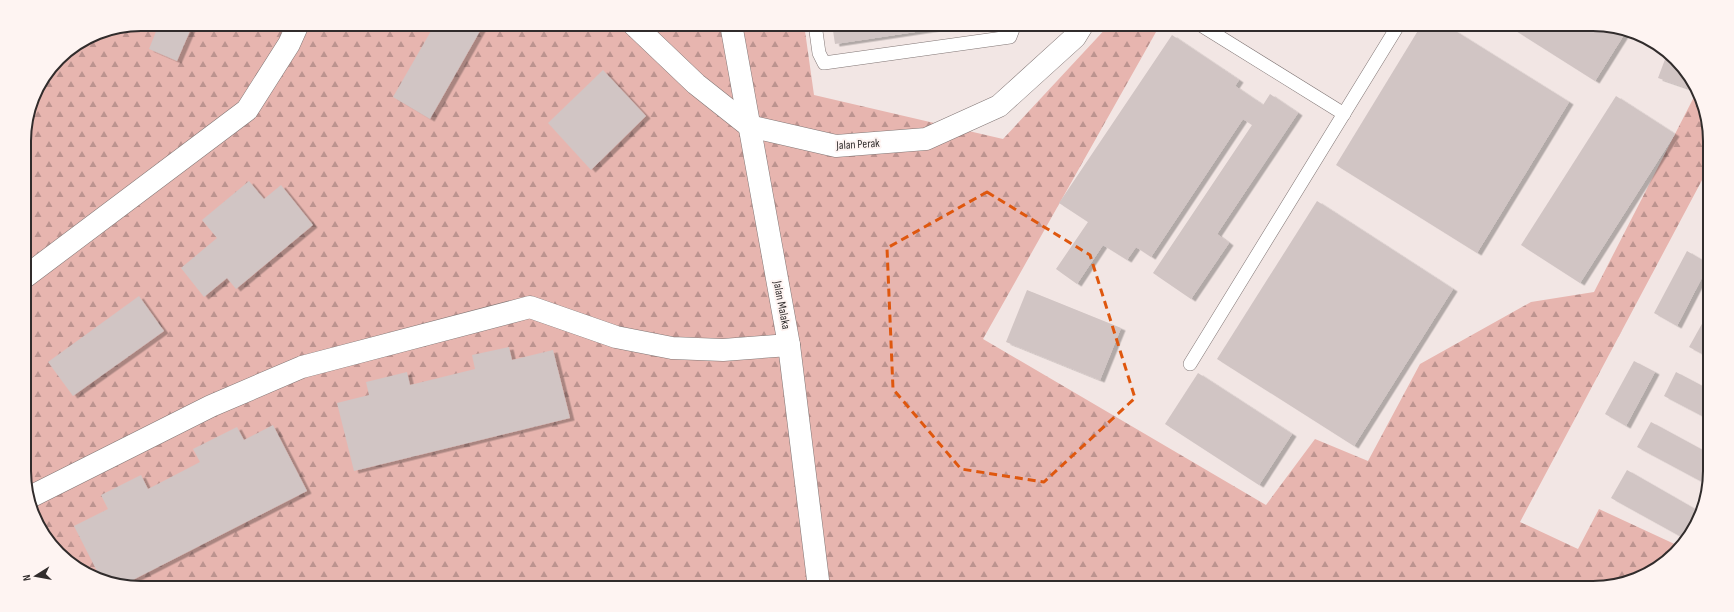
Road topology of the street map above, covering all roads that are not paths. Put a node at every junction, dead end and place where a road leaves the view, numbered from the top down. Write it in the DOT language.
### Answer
graph roads {
  1 [pos="295,31"];
  2 [pos="642,31"];
  3 [pos="732,31"];
  4 [pos="816,31"];
  5 [pos="1012,31"];
  6 [pos="1079,31"];
  7 [pos="1210,31"];
  8 [pos="1395,31"];
  9 [pos="1344,114"];
  10 [pos="748,126"];
  11 [pos="31,272"];
  12 [pos="789,345"];
  13 [pos="1190,364"];
  14 [pos="34,495"];
  15 [pos="818,581"];
  1 -- 11 [label="street"];
  2 -- 10 [label="street, Jalan Perak"];
  3 -- 10 [label="street, Jalan Malaka"];
  4 -- 5 [label="lane"];
  6 -- 10 [label="street, Jalan Perak"];
  7 -- 9 [label="lane"];
  8 -- 9 [label="lane"];
  9 -- 13 [label="lane"];
  10 -- 12 [label="street, Jalan Malaka"];
  12 -- 14 [label="street"];
  12 -- 15 [label="street, Jalan Malaka"];
}
